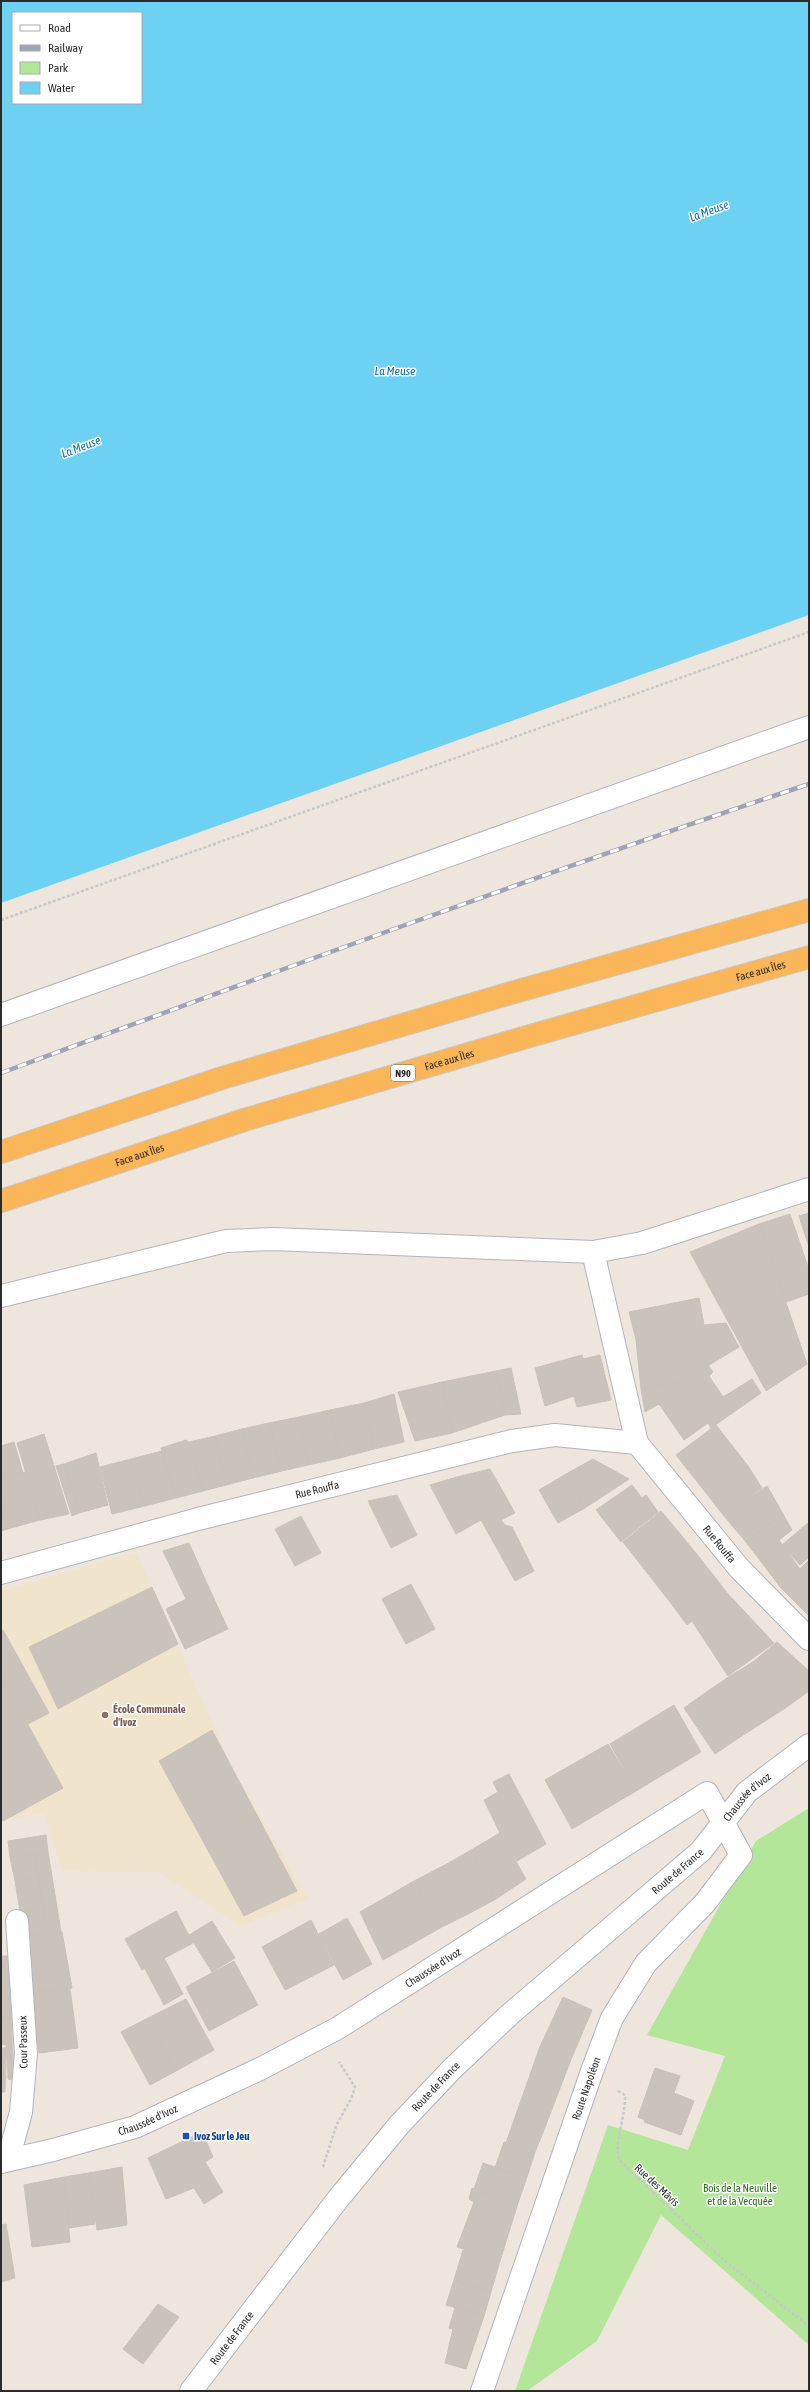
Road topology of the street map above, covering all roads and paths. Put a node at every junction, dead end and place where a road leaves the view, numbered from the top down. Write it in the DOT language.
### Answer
graph roads {
  1 [pos="809,632"];
  2 [pos="809,727"];
  3 [pos="809,910"];
  4 [pos="1,920"];
  5 [pos="809,958"];
  6 [pos="1,1015"];
  7 [pos="1,1152"];
  8 [pos="809,1189"];
  9 [pos="1,1201"];
  10 [pos="593,1252"];
  11 [pos="1,1296"];
  12 [pos="637,1443"];
  13 [pos="1,1573"];
  14 [pos="809,1639"];
  15 [pos="809,1745"];
  16 [pos="724,1824"];
  17 [pos="17,1921"];
  18 [pos="322,2037"];
  19 [pos="615,2092"];
  20 [pos="5,2161"];
  21 [pos="335,2202"];
  22 [pos="809,2326"];
  23 [pos="191,2391"];
  24 [pos="482,2391"];
  1 -- 4 [label="path"];
  2 -- 6 [label="street"];
  3 -- 7 [label="highway"];
  5 -- 9 [label="highway, Face aux Îles / N90"];
  8 -- 10 [label="street"];
  10 -- 11 [label="street"];
  10 -- 12 [label="street, Rue Rouffa"];
  12 -- 13 [label="street, Rue Rouffa"];
  12 -- 14 [label="street, Rue Rouffa"];
  15 -- 16 [label="street, Chaussée d'Ivoz"];
  16 -- 18 [label="street, Chaussée d'Ivoz"];
  16 -- 21 [label="street, Route de France"];
  16 -- 24 [label="street, Route Napoléon"];
  17 -- 20 [label="street, Cour Passeux"];
  18 -- 20 [label="street, Chaussée d'Ivoz"];
  18 -- 21 [label="path"];
  19 -- 22 [label="path, Rue des Mâvis"];
  21 -- 23 [label="street, Route de France"];
}
